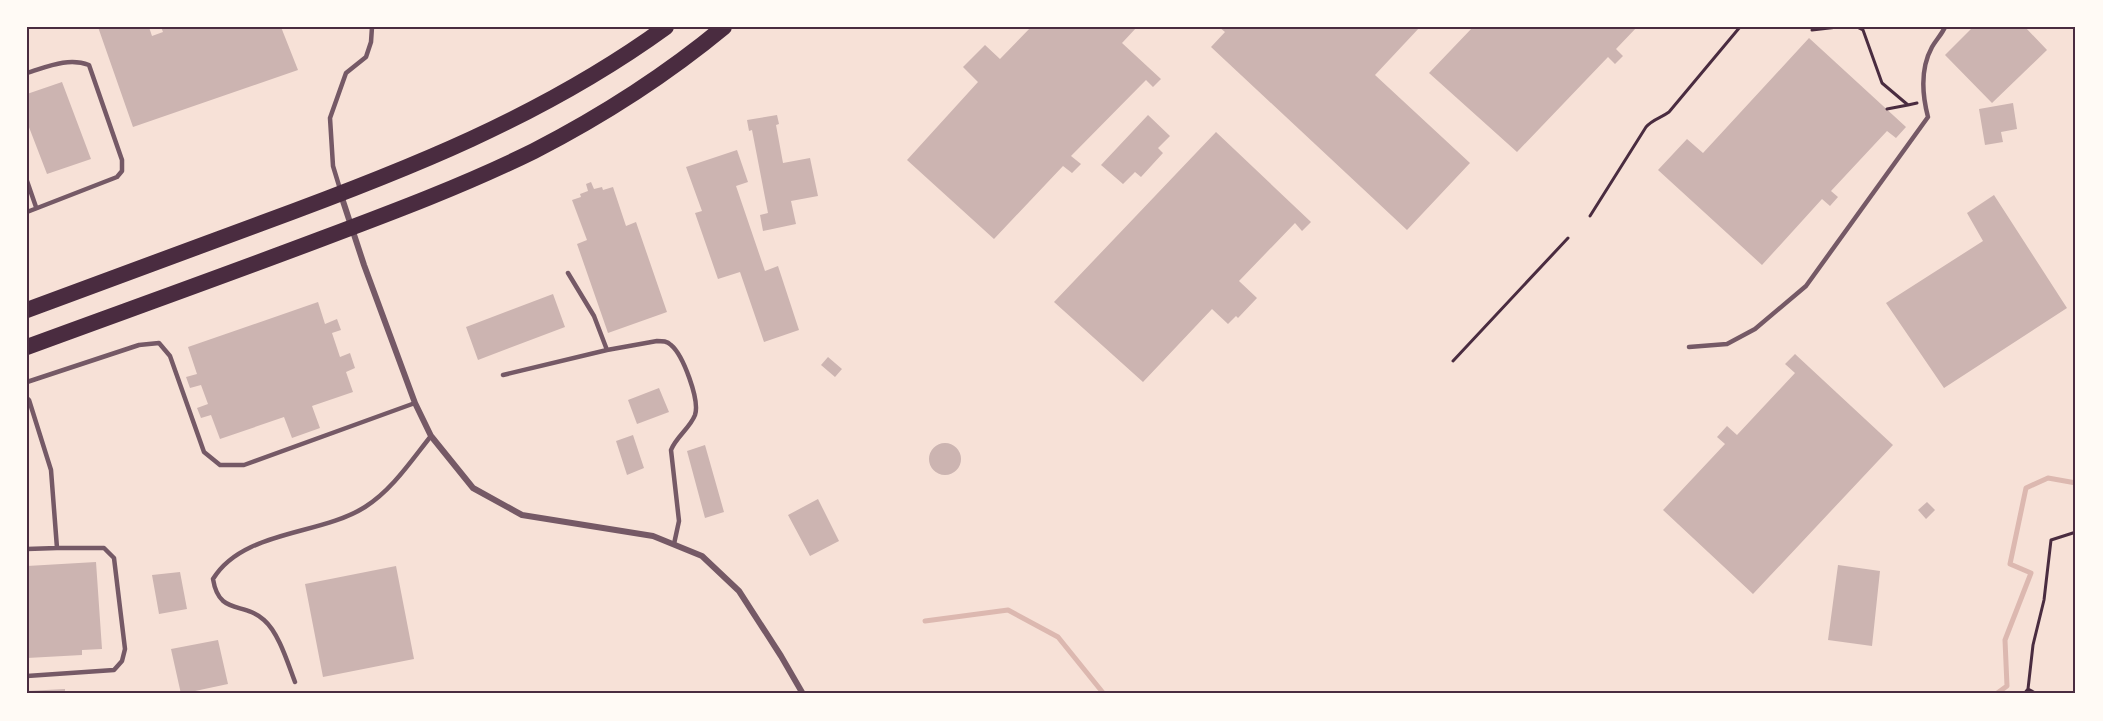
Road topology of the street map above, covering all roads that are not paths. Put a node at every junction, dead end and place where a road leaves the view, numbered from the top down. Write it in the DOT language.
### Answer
graph roads {
  1 [pos="372,27"];
  2 [pos="666,27"];
  3 [pos="724,27"];
  4 [pos="1945,27"];
  5 [pos="27,73"];
  6 [pos="27,181"];
  7 [pos="341,194"];
  8 [pos="36,207"];
  9 [pos="27,212"];
  10 [pos="352,227"];
  11 [pos="568,273"];
  12 [pos="27,310"];
  13 [pos="1689,347"];
  14 [pos="27,348"];
  15 [pos="607,350"];
  16 [pos="503,375"];
  17 [pos="27,382"];
  18 [pos="27,398"];
  19 [pos="415,403"];
  20 [pos="431,436"];
  21 [pos="674,544"];
  22 [pos="57,548"];
  23 [pos="27,549"];
  24 [pos="27,676"];
  25 [pos="295,682"];
  26 [pos="803,694"];
  1 -- 7 [label="lane"];
  2 -- 7 [label="highway"];
  3 -- 10 [label="highway"];
  4 -- 13 [label="lane"];
  5 -- 8 [label="lane"];
  6 -- 8 [label="lane"];
  7 -- 10 [label="street"];
  7 -- 12 [label="highway"];
  8 -- 9 [label="lane"];
  10 -- 14 [label="highway"];
  10 -- 19 [label="street"];
  11 -- 15 [label="lane"];
  15 -- 16 [label="lane"];
  15 -- 21 [label="lane"];
  17 -- 19 [label="lane"];
  18 -- 22 [label="lane"];
  19 -- 20 [label="street"];
  20 -- 21 [label="street"];
  20 -- 25 [label="lane"];
  21 -- 26 [label="street"];
  22 -- 23 [label="lane"];
  22 -- 24 [label="lane"];
}
